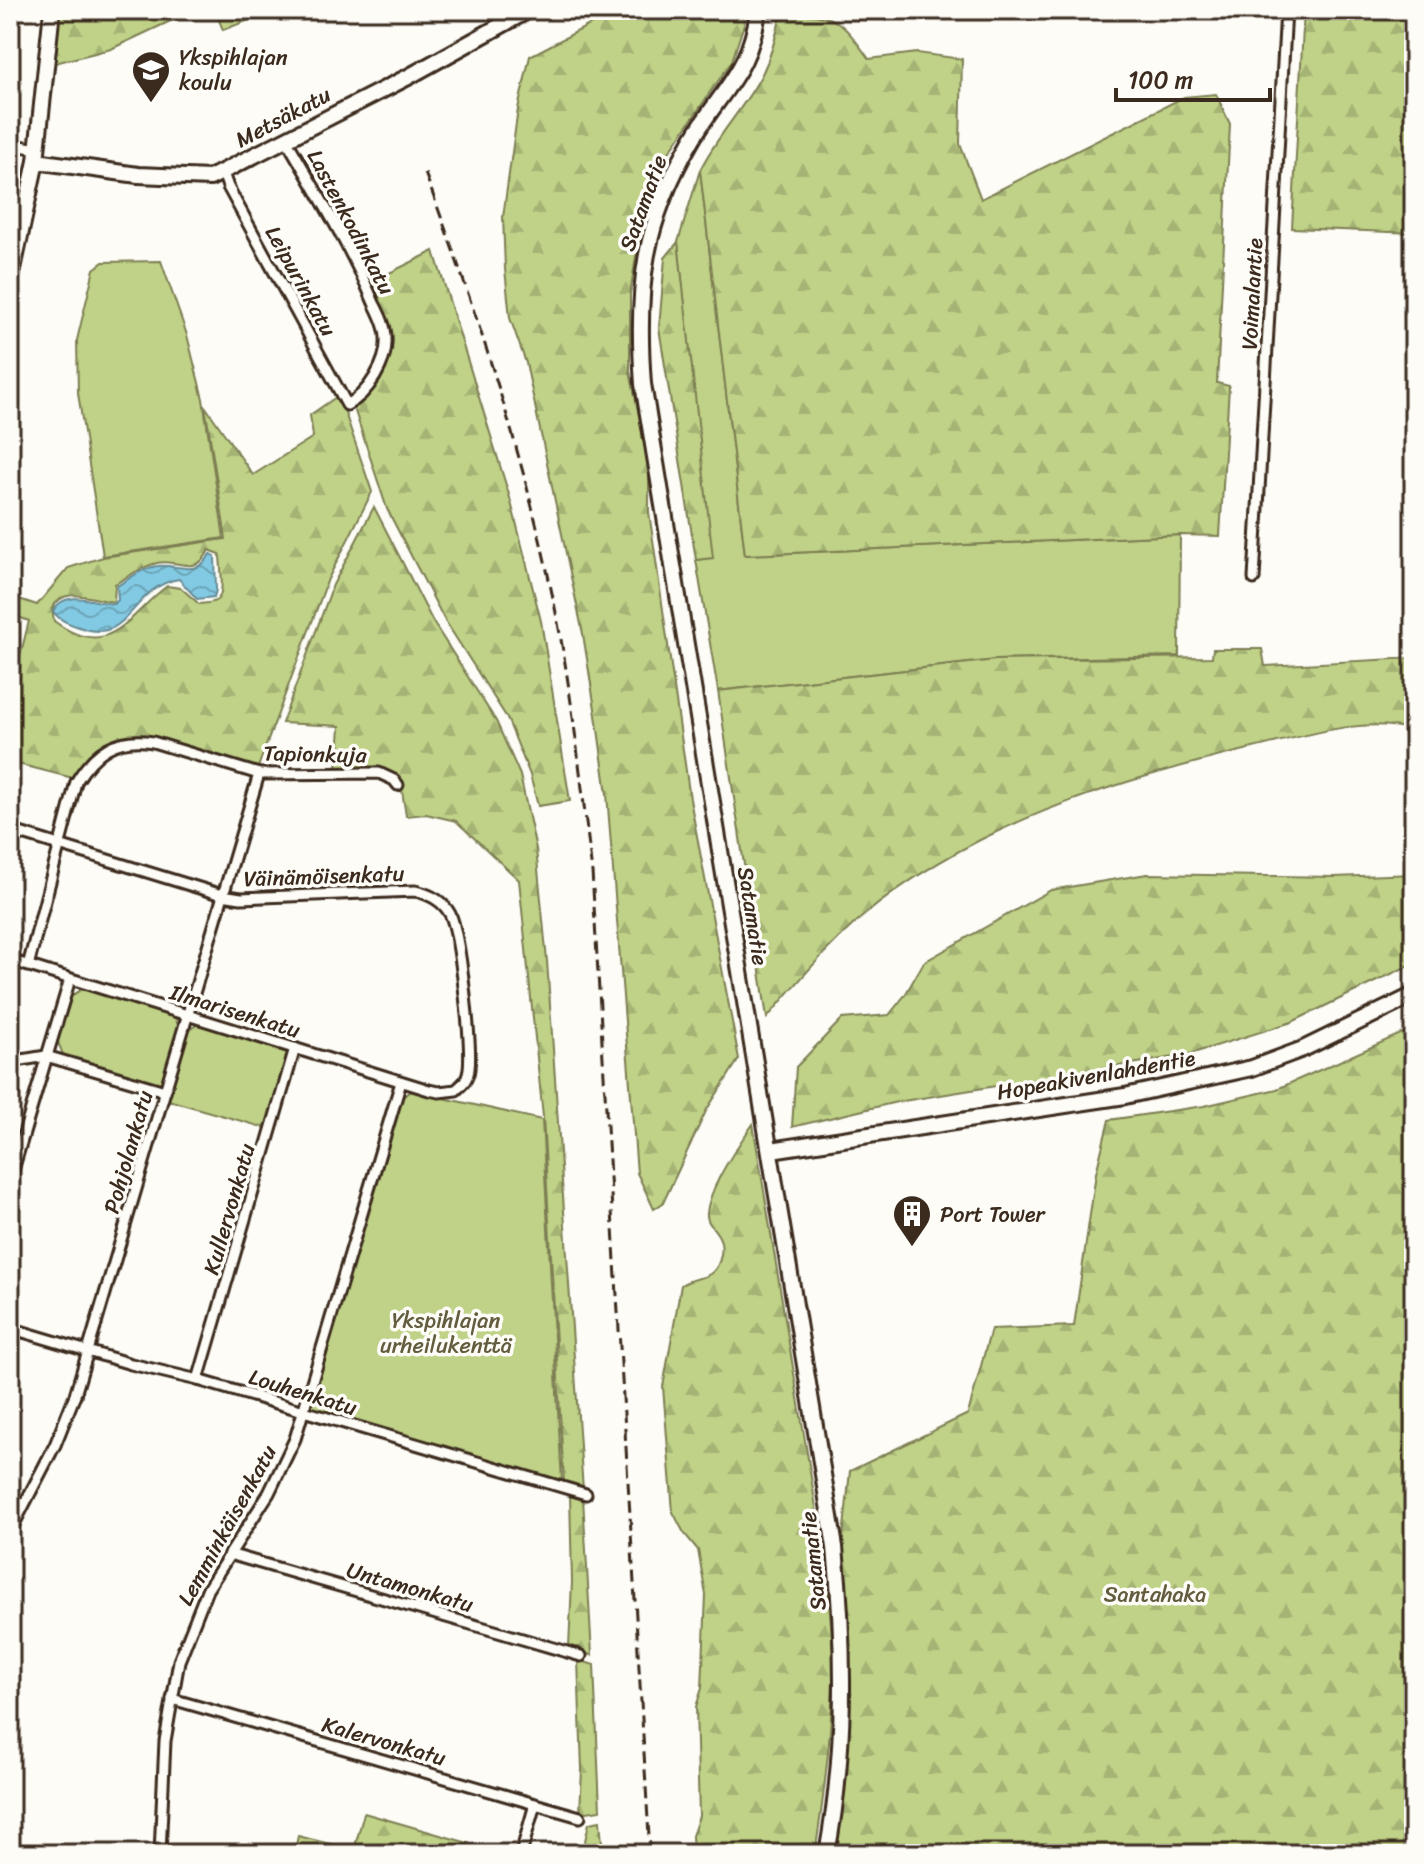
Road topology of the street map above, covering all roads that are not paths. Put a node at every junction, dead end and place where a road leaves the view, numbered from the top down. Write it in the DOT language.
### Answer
graph roads {
  1 [pos="52,10"];
  2 [pos="529,10"];
  3 [pos="758,10"];
  4 [pos="1286,10"];
  5 [pos="286,139"];
  6 [pos="10,144"];
  7 [pos="37,155"];
  8 [pos="223,173"];
  9 [pos="10,283"];
  10 [pos="347,405"];
  11 [pos="1254,579"];
  12 [pos="259,774"];
  13 [pos="398,785"];
  14 [pos="10,830"];
  15 [pos="60,844"];
  16 [pos="222,895"];
  17 [pos="10,960"];
  18 [pos="28,966"];
  19 [pos="70,979"];
  20 [pos="1414,995"];
  21 [pos="188,1015"];
  22 [pos="295,1048"];
  23 [pos="46,1056"];
  24 [pos="10,1062"];
  25 [pos="401,1082"];
  26 [pos="165,1091"];
  27 [pos="449,1092"];
  28 [pos="771,1150"];
  29 [pos="10,1180"];
  30 [pos="10,1328"];
  31 [pos="88,1352"];
  32 [pos="198,1380"];
  33 [pos="305,1412"];
  34 [pos="586,1494"];
  35 [pos="10,1532"];
  36 [pos="229,1554"];
  37 [pos="581,1656"];
  38 [pos="172,1699"];
  39 [pos="535,1804"];
  40 [pos="580,1817"];
  41 [pos="160,1854"];
  42 [pos="521,1854"];
  43 [pos="827,1854"];
  1 -- 7 [label="main road"];
  2 -- 5 [label="main road, Metsäkatu"];
  3 -- 28 [label="main road, Satamatie"];
  4 -- 11 [label="street, Voimalantie"];
  5 -- 8 [label="main road, Metsäkatu"];
  5 -- 10 [label="street, Lastenkodinkatu"];
  6 -- 7 [label="street, Metsäkatu"];
  7 -- 8 [label="main road, Metsäkatu"];
  7 -- 9 [label="main road"];
  8 -- 10 [label="street, Leipurinkatu"];
  12 -- 13 [label="street, Tapionkuja"];
  12 -- 15 [label="street, Tapionkuja"];
  12 -- 16 [label="street, Pohjolankatu"];
  14 -- 15 [label="street, Väinämöisenkatu"];
  15 -- 16 [label="street, Väinämöisenkatu"];
  15 -- 18 [label="street"];
  16 -- 21 [label="street, Pohjolankatu"];
  16 -- 27 [label="street, Väinämöisenkatu"];
  17 -- 18 [label="street, Ilmarisenkatu"];
  18 -- 19 [label="street, Ilmarisenkatu"];
  19 -- 21 [label="street, Ilmarisenkatu"];
  19 -- 23 [label="street"];
  20 -- 28 [label="main road, Hopeakivenlahdentie"];
  21 -- 22 [label="street, Ilmarisenkatu"];
  21 -- 26 [label="street, Pohjolankatu"];
  22 -- 25 [label="street, Ilmarisenkatu"];
  22 -- 32 [label="street, Kullervonkatu"];
  23 -- 24 [label="street"];
  23 -- 26 [label="street"];
  23 -- 29 [label="street"];
  25 -- 27 [label="street, Ilmarisenkatu"];
  25 -- 33 [label="street, Lemminkäisenkatu"];
  26 -- 31 [label="street, Pohjolankatu"];
  28 -- 43 [label="main road, Satamatie"];
  30 -- 31 [label="street, Louhenkatu"];
  31 -- 32 [label="street, Louhenkatu"];
  31 -- 35 [label="street, Pohjolankatu"];
  32 -- 33 [label="street, Louhenkatu"];
  33 -- 34 [label="street, Louhenkatu"];
  33 -- 36 [label="street, Lemminkäisenkatu"];
  36 -- 37 [label="street, Untamonkatu"];
  36 -- 38 [label="street, Lemminkäisenkatu"];
  38 -- 39 [label="street, Kalervonkatu"];
  38 -- 41 [label="street, Lemminkäisenkatu"];
  39 -- 40 [label="street, Kalervonkatu"];
  39 -- 42 [label="street"];
}
